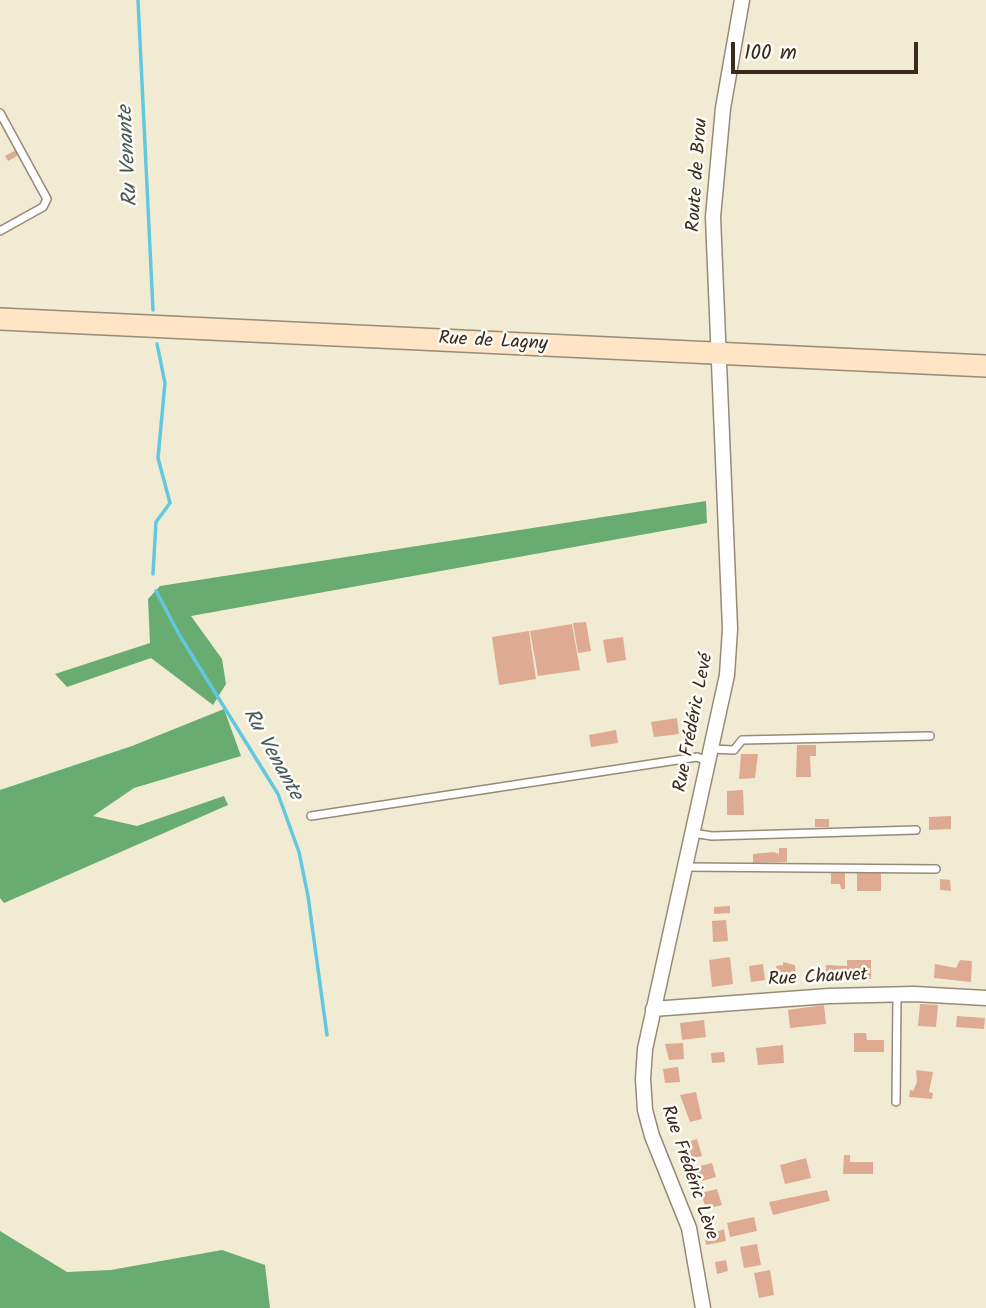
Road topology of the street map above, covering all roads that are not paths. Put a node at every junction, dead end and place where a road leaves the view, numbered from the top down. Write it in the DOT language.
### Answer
graph roads {
  1 [pos="742,0"];
  2 [pos="0,113"];
  3 [pos="0,231"];
  4 [pos="0,319"];
  5 [pos="717,355"];
  6 [pos="986,366"];
  7 [pos="930,736"];
  8 [pos="710,756"];
  9 [pos="311,816"];
  10 [pos="916,830"];
  11 [pos="692,833"];
  12 [pos="685,867"];
  13 [pos="936,869"];
  14 [pos="897,994"];
  15 [pos="986,998"];
  16 [pos="653,1009"];
  17 [pos="896,1102"];
  18 [pos="703,1308"];
  1 -- 5 [label="street, Route de Brou"];
  2 -- 3 [label="lane"];
  4 -- 5 [label="main road, Rue de Lagny"];
  5 -- 6 [label="main road, Rue de Lagny"];
  5 -- 8 [label="street, Rue Frédéric Levé"];
  7 -- 8 [label="lane"];
  8 -- 9 [label="lane"];
  8 -- 11 [label="street, Rue Frédéric Levé"];
  10 -- 11 [label="lane"];
  11 -- 12 [label="street, Rue Frédéric Levé"];
  12 -- 13 [label="lane"];
  12 -- 16 [label="street, Rue Frédéric Levé"];
  14 -- 15 [label="street, Rue Chauvet"];
  14 -- 16 [label="street, Rue Chauvet"];
  14 -- 17 [label="lane"];
  16 -- 18 [label="street, Rue Frédéric Lève"];
}
